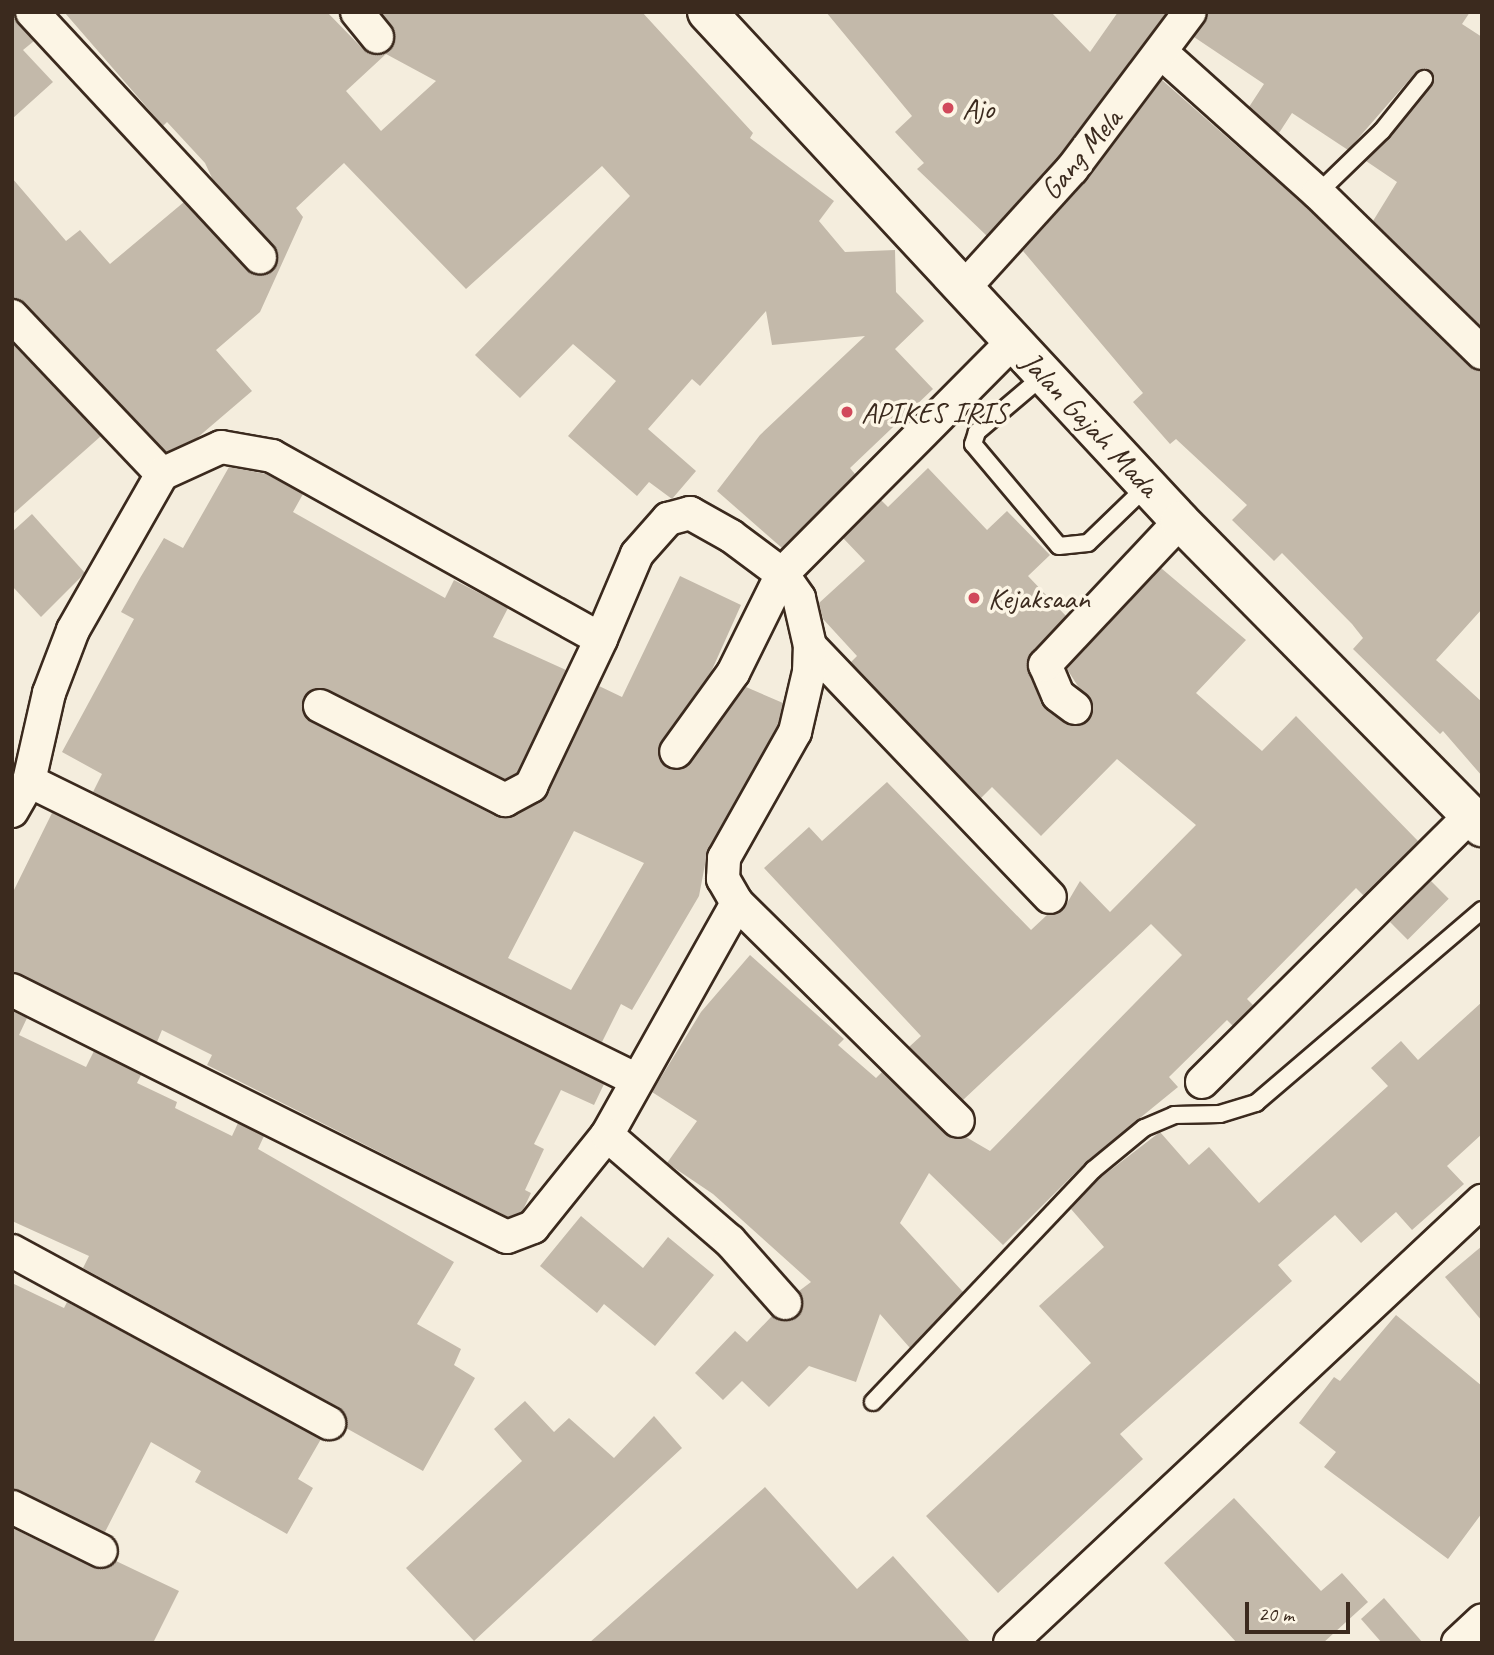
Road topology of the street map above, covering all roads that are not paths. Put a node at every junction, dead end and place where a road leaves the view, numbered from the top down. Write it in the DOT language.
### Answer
graph roads {
  1 [pos="32,12"];
  2 [pos="357,12"];
  3 [pos="707,12"];
  4 [pos="1190,12"];
  5 [pos="377,37"];
  6 [pos="1163,54"];
  7 [pos="1424,79"];
  8 [pos="1318,193"];
  9 [pos="260,257"];
  10 [pos="963,289"];
  11 [pos="12,316"];
  12 [pos="1013,341"];
  13 [pos="1482,353"];
  14 [pos="1043,376"];
  15 [pos="162,474"];
  16 [pos="1147,486"];
  17 [pos="1180,521"];
  18 [pos="782,574"];
  19 [pos="601,639"];
  20 [pos="810,646"];
  21 [pos="320,706"];
  22 [pos="1075,708"];
  23 [pos="676,752"];
  24 [pos="29,781"];
  25 [pos="12,811"];
  26 [pos="1476,821"];
  27 [pos="1049,897"];
  28 [pos="737,903"];
  29 [pos="1482,910"];
  30 [pos="12,990"];
  31 [pos="635,1079"];
  32 [pos="1202,1082"];
  33 [pos="958,1121"];
  34 [pos="607,1135"];
  35 [pos="1482,1201"];
  36 [pos="12,1251"];
  37 [pos="785,1303"];
  38 [pos="873,1402"];
  39 [pos="329,1423"];
  40 [pos="12,1507"];
  41 [pos="101,1551"];
  42 [pos="1482,1621"];
  43 [pos="1010,1643"];
  44 [pos="1458,1643"];
  1 -- 9 [label="street"];
  2 -- 5 [label="street"];
  3 -- 10 [label="main road, Jalan Gajah Mada"];
  4 -- 6 [label="street, Gang Mela"];
  6 -- 8 [label="street"];
  6 -- 10 [label="street, Gang Mela"];
  7 -- 8 [label="lane"];
  8 -- 13 [label="street"];
  10 -- 12 [label="main road, Jalan Gajah Mada"];
  11 -- 15 [label="street"];
  12 -- 14 [label="main road, Jalan Gajah Mada"];
  12 -- 18 [label="street"];
  14 -- 16 [label="main road, Jalan Gajah Mada"];
  14 -- 16 [label="lane"];
  15 -- 19 [label="street"];
  15 -- 24 [label="street"];
  16 -- 17 [label="main road, Jalan Gajah Mada"];
  17 -- 22 [label="street"];
  17 -- 26 [label="main road, Jalan Gajah Mada"];
  18 -- 19 [label="street"];
  18 -- 20 [label="street"];
  18 -- 23 [label="street"];
  19 -- 21 [label="street"];
  20 -- 27 [label="street"];
  20 -- 28 [label="street"];
  24 -- 25 [label="street"];
  24 -- 31 [label="street"];
  26 -- 32 [label="street"];
  28 -- 31 [label="street"];
  28 -- 33 [label="street"];
  29 -- 38 [label="lane"];
  30 -- 34 [label="street"];
  31 -- 34 [label="street"];
  34 -- 37 [label="street"];
  35 -- 43 [label="street"];
  36 -- 39 [label="street"];
  40 -- 41 [label="street"];
  42 -- 44 [label="street"];
}
